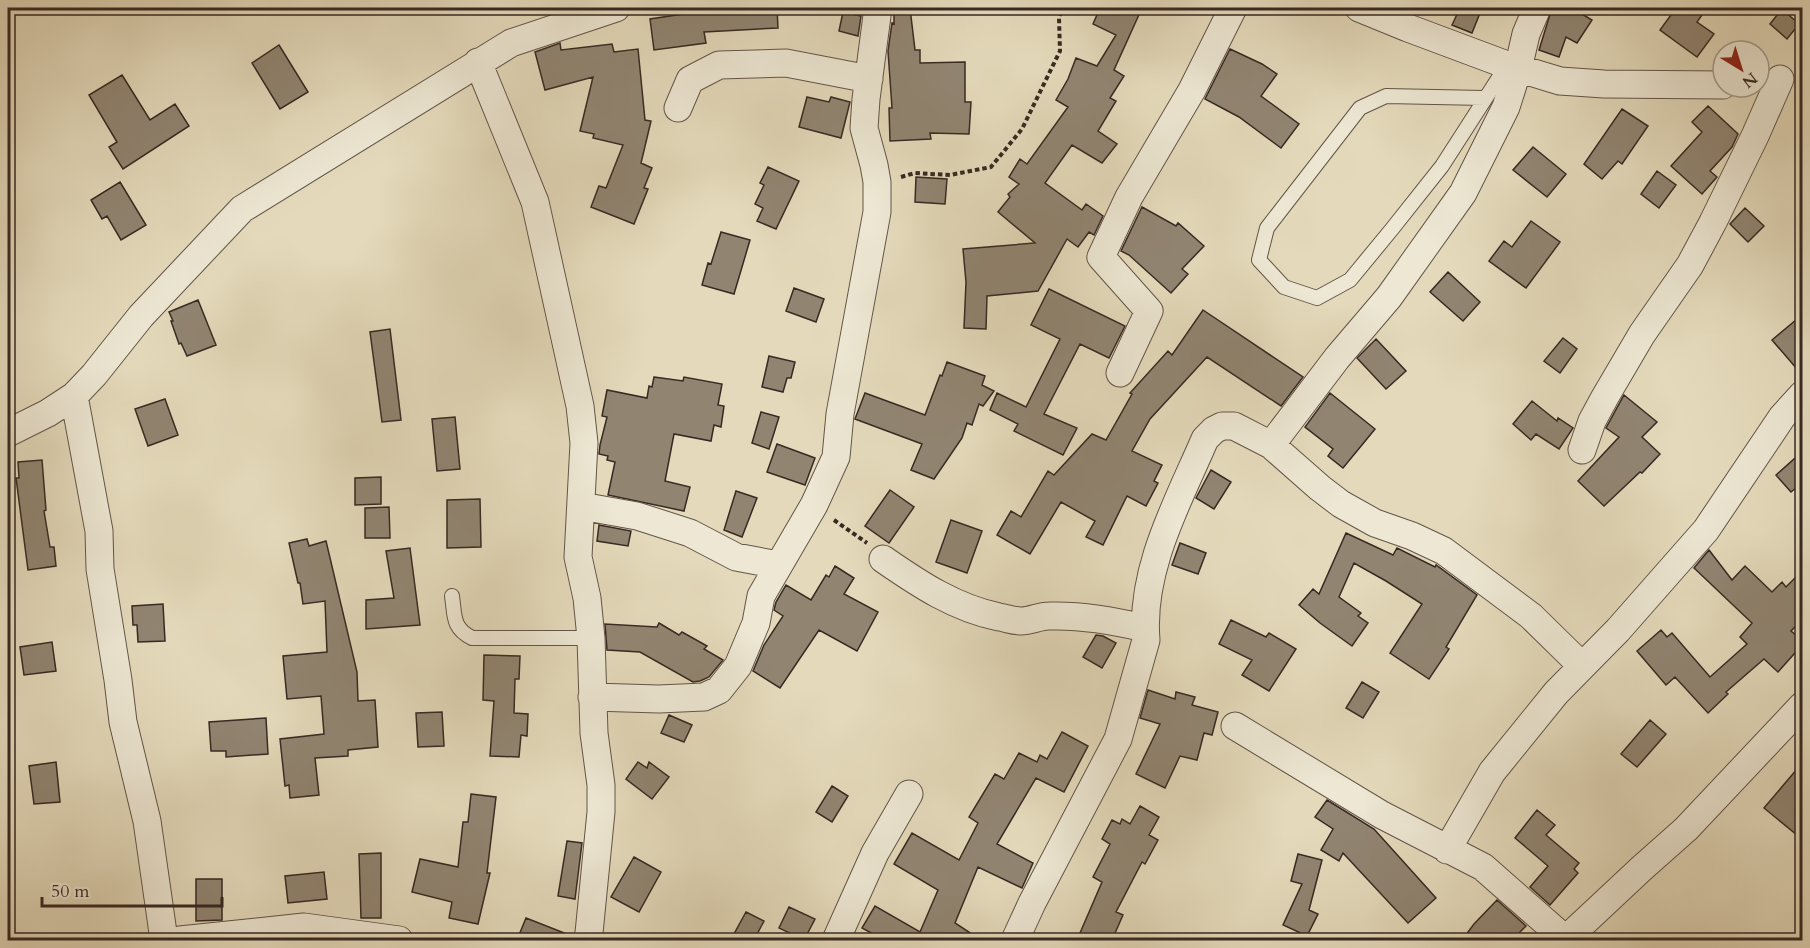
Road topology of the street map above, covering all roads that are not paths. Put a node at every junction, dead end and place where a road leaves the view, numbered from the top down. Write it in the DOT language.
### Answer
graph roads {
  1 [pos="616,8"];
  2 [pos="878,8"];
  3 [pos="1233,8"];
  4 [pos="1359,8"];
  5 [pos="1537,8"];
  6 [pos="478,62"];
  7 [pos="1513,67"];
  8 [pos="869,79"];
  9 [pos="1781,79"];
  10 [pos="1711,85"];
  11 [pos="1484,98"];
  12 [pos="678,108"];
  13 [pos="1120,373"];
  14 [pos="1803,395"];
  15 [pos="74,396"];
  16 [pos="8,433"];
  17 [pos="1271,446"];
  18 [pos="1582,450"];
  19 [pos="581,506"];
  20 [pos="883,560"];
  21 [pos="778,565"];
  22 [pos="452,596"];
  23 [pos="1145,628"];
  24 [pos="591,638"];
  25 [pos="1582,666"];
  26 [pos="592,698"];
  27 [pos="1803,706"];
  28 [pos="1235,726"];
  29 [pos="909,794"];
  30 [pos="1447,850"];
  31 [pos="164,940"];
  32 [pos="180,940"];
  33 [pos="399,940"];
  34 [pos="587,940"];
  35 [pos="836,940"];
  36 [pos="1015,940"];
  37 [pos="1565,940"];
  1 -- 6 [label="street"];
  2 -- 8 [label="street"];
  3 -- 13 [label="street"];
  4 -- 7 [label="street"];
  5 -- 7 [label="street"];
  6 -- 15 [label="street"];
  6 -- 19 [label="street"];
  7 -- 10 [label="street"];
  7 -- 11 [label="lane"];
  7 -- 17 [label="street"];
  8 -- 12 [label="street"];
  8 -- 21 [label="street"];
  9 -- 18 [label="street"];
  11 -- 11 [label="lane"];
  14 -- 25 [label="street"];
  15 -- 16 [label="street"];
  15 -- 31 [label="street"];
  17 -- 23 [label="street"];
  17 -- 25 [label="street"];
  19 -- 21 [label="street"];
  19 -- 24 [label="street"];
  20 -- 23 [label="street"];
  21 -- 26 [label="street"];
  22 -- 24 [label="lane"];
  23 -- 36 [label="street"];
  24 -- 26 [label="street"];
  25 -- 30 [label="street"];
  26 -- 34 [label="street"];
  27 -- 37 [label="street"];
  28 -- 30 [label="street"];
  29 -- 35 [label="street"];
  30 -- 37 [label="street"];
  32 -- 33 [label="street"];
}
